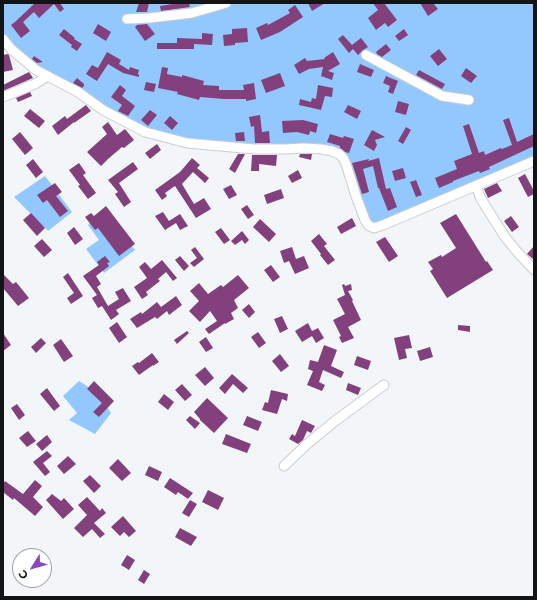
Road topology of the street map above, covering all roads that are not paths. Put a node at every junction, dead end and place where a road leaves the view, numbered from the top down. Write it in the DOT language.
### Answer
graph roads {
  1 [pos="226,3"];
  2 [pos="127,20"];
  3 [pos="3,39"];
  4 [pos="366,56"];
  5 [pos="48,76"];
  6 [pos="3,97"];
  7 [pos="468,100"];
  8 [pos="534,161"];
  9 [pos="476,186"];
  10 [pos="534,270"];
  11 [pos="384,385"];
  12 [pos="284,466"];
  1 -- 2 [label="street"];
  3 -- 5 [label="street"];
  4 -- 7 [label="street"];
  5 -- 6 [label="street"];
  5 -- 9 [label="street"];
  8 -- 9 [label="street"];
  9 -- 10 [label="street"];
  11 -- 12 [label="street"];
}
